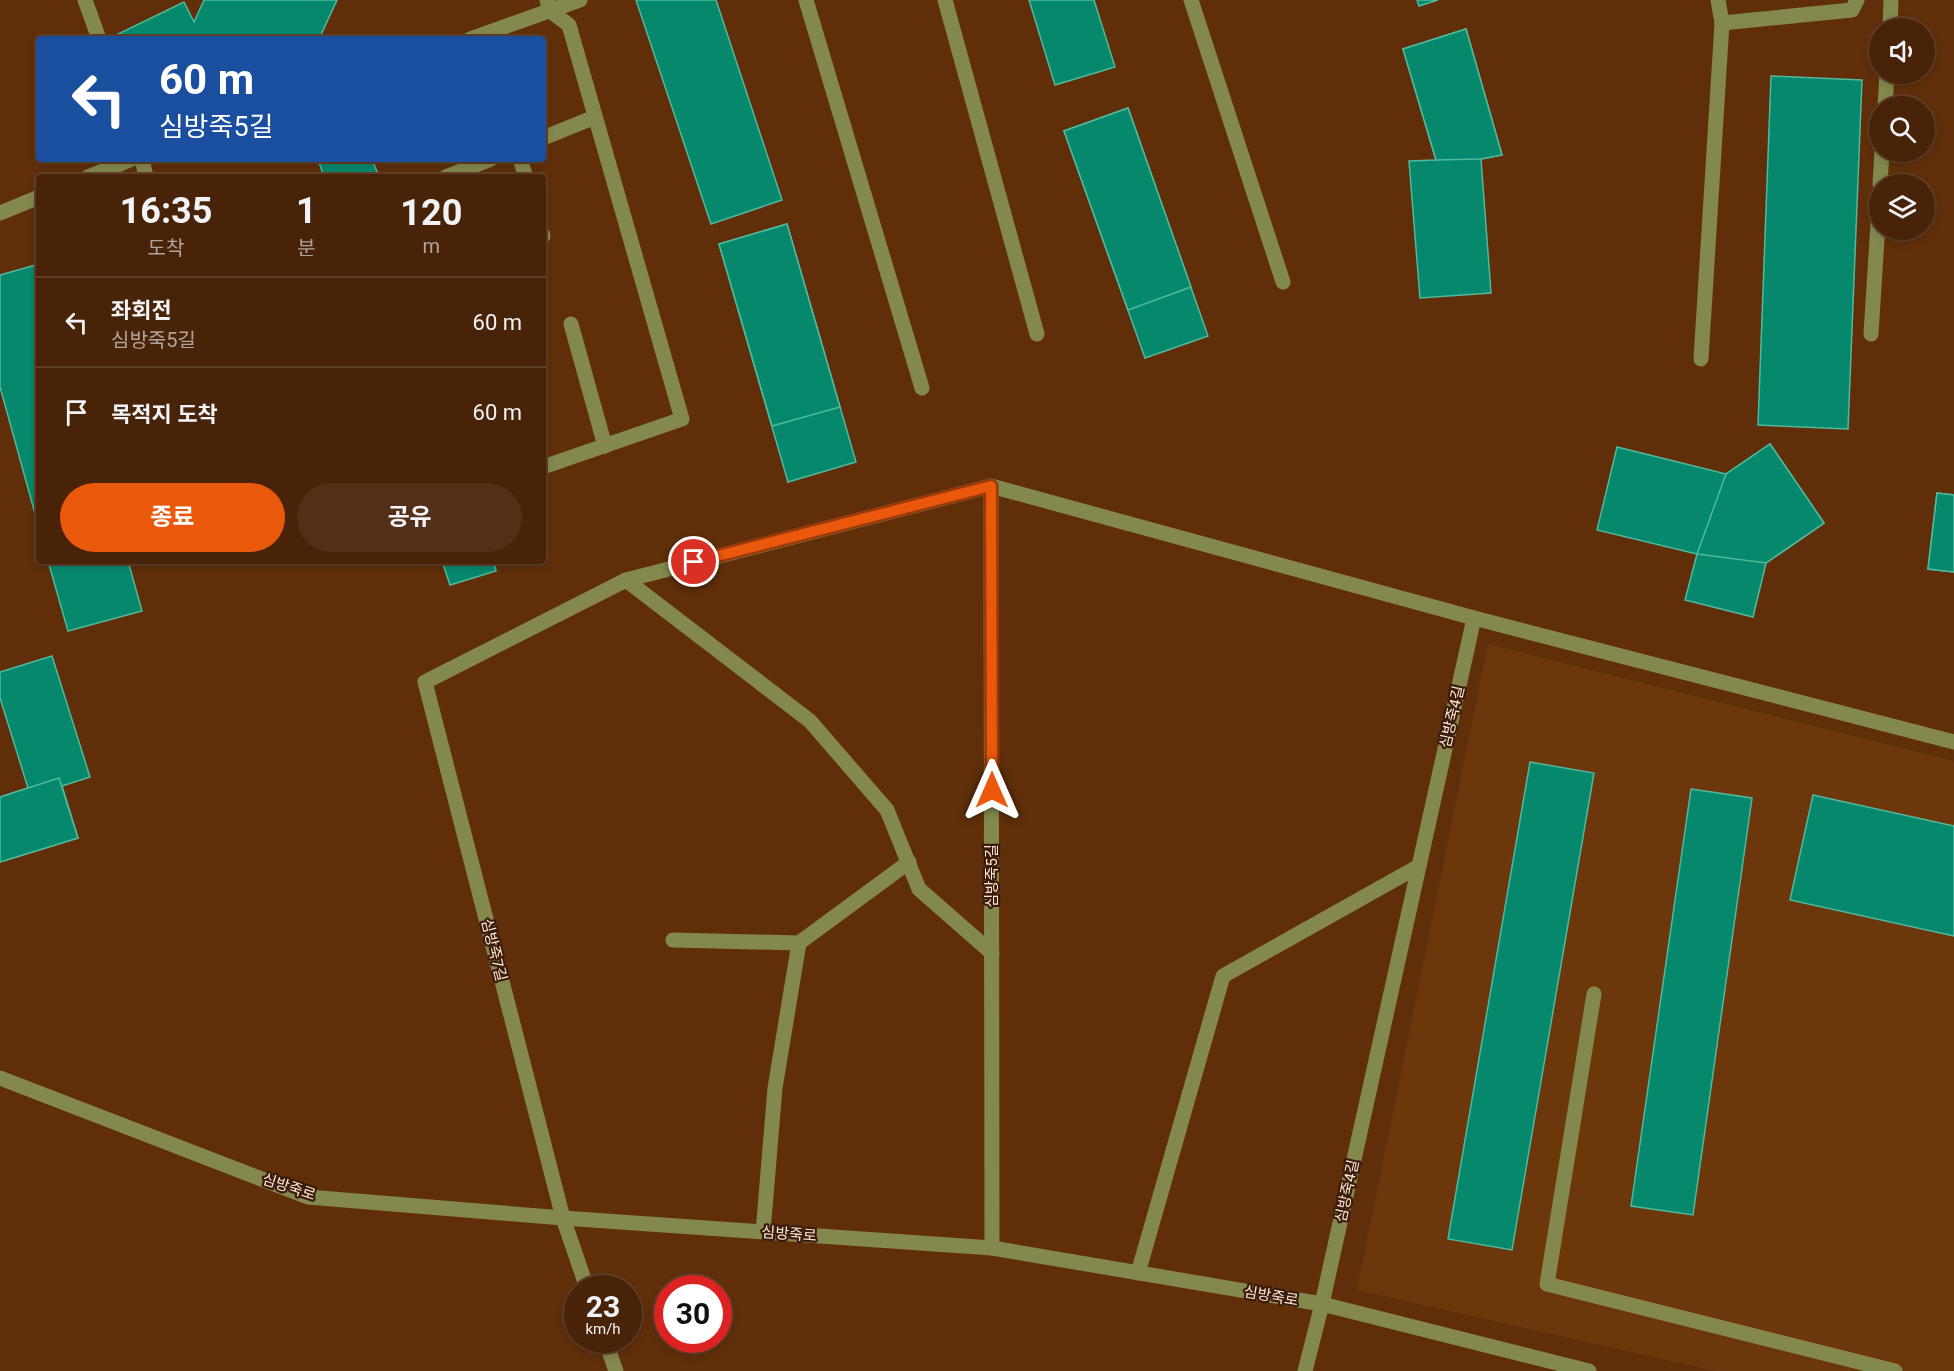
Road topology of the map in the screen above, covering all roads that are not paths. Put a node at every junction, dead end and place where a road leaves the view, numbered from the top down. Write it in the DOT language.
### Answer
graph roads {
  1 [pos="85,0"];
  2 [pos="580,0"];
  3 [pos="806,0"];
  4 [pos="945,0"];
  5 [pos="1191,0"];
  6 [pos="1718,0"];
  7 [pos="1857,0"];
  8 [pos="1891,0"];
  9 [pos="549,5"];
  10 [pos="1890,18"];
  11 [pos="1722,22"];
  12 [pos="98,36"];
  13 [pos="477,36"];
  14 [pos="596,117"];
  15 [pos="546,137"];
  16 [pos="125,162"];
  17 [pos="484,162"];
  18 [pos="95,174"];
  19 [pos="454,174"];
  20 [pos="36,198"];
  21 [pos="0,213"];
  22 [pos="1877,240"];
  23 [pos="1283,282"];
  24 [pos="571,324"];
  25 [pos="1871,333"];
  26 [pos="1038,334"];
  27 [pos="1701,359"];
  28 [pos="922,388"];
  29 [pos="605,446"];
  30 [pos="546,466"];
  31 [pos="991,486"];
  32 [pos="626,580"];
  33 [pos="1474,618"];
  34 [pos="1954,742"];
  35 [pos="909,862"];
  36 [pos="1419,866"];
  37 [pos="673,940"];
  38 [pos="799,944"];
  39 [pos="992,953"];
  40 [pos="1594,994"];
  41 [pos="0,1078"];
  42 [pos="563,1218"];
  43 [pos="763,1232"];
  44 [pos="992,1248"];
  45 [pos="1138,1273"];
  46 [pos="583,1275"];
  47 [pos="1322,1304"];
  48 [pos="610,1353"];
  49 [pos="616,1371"];
  50 [pos="1305,1371"];
  51 [pos="1589,1371"];
  52 [pos="1895,1371"];
  1 -- 12 [label="street"];
  2 -- 9 [label="street"];
  3 -- 28 [label="street"];
  4 -- 26 [label="street"];
  5 -- 23 [label="street"];
  6 -- 11 [label="street"];
  7 -- 11 [label="street"];
  8 -- 10 [label="street"];
  9 -- 13 [label="street"];
  9 -- 14 [label="street"];
  11 -- 27 [label="street"];
  14 -- 15 [label="street"];
  14 -- 29 [label="street"];
  16 -- 18 [label="street"];
  17 -- 19 [label="street"];
  20 -- 21 [label="street"];
  22 -- 25 [label="street"];
  24 -- 29 [label="street"];
  29 -- 30 [label="street"];
  31 -- 32 [label="street"];
  31 -- 33 [label="street"];
  31 -- 39 [label="street, 심방죽5길"];
  32 -- 35 [label="street"];
  32 -- 42 [label="street, 심방죽7길"];
  33 -- 34 [label="street"];
  33 -- 36 [label="street, 심방죽4길"];
  35 -- 38 [label="street"];
  35 -- 39 [label="street"];
  36 -- 45 [label="street"];
  36 -- 47 [label="street, 심방죽4길"];
  37 -- 38 [label="street"];
  38 -- 43 [label="street"];
  39 -- 44 [label="street, 심방죽5길"];
  40 -- 52 [label="street"];
  41 -- 42 [label="street, 심방죽로"];
  42 -- 43 [label="street, 심방죽로"];
  42 -- 46 [label="street, 심방죽7길"];
  43 -- 44 [label="street, 심방죽로"];
  44 -- 45 [label="street, 심방죽로"];
  45 -- 47 [label="street, 심방죽로"];
  47 -- 50 [label="street, 심방죽4길"];
  47 -- 51 [label="street, 심방죽로"];
  48 -- 49 [label="street"];
}
